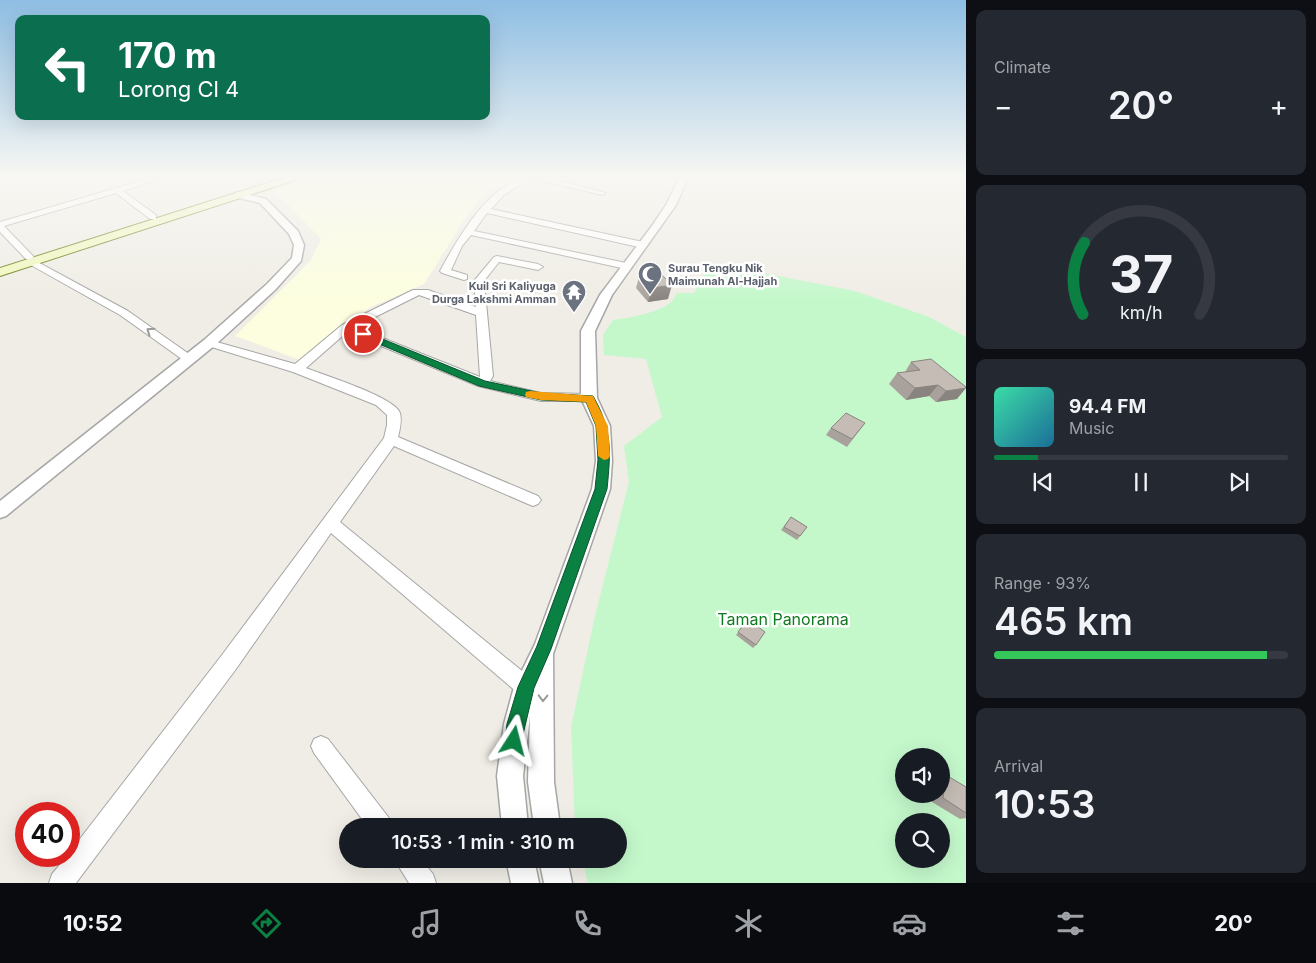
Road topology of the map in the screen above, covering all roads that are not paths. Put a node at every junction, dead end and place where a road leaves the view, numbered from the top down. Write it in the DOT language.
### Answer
graph roads {
  1 [pos="25,218"];
  2 [pos="149,218"];
  3 [pos="163,218"];
  4 [pos="282,218"];
  5 [pos="479,218"];
  6 [pos="523,218"];
  7 [pos="661,218"];
  8 [pos="0,226"];
  9 [pos="467,232"];
  10 [pos="643,245"];
  11 [pos="30,259"];
  12 [pos="0,266"];
  13 [pos="626,266"];
  14 [pos="538,267"];
  15 [pos="0,272"];
  16 [pos="464,277"];
  17 [pos="481,313"];
  18 [pos="346,327"];
  19 [pos="209,343"];
  20 [pos="190,359"];
  21 [pos="297,369"];
  22 [pos="482,383"];
  23 [pos="589,398"];
  24 [pos="391,439"];
  25 [pos="533,500"];
  26 [pos="0,511"];
  27 [pos="329,522"];
  28 [pos="544,649"];
  29 [pos="526,687"];
  30 [pos="321,746"];
  31 [pos="375,818"];
  32 [pos="514,818"];
  33 [pos="546,818"];
  34 [pos="413,868"];
  35 [pos="522,868"];
  36 [pos="555,868"];
  37 [pos="60,883"];
  38 [pos="424,883"];
  39 [pos="526,883"];
  40 [pos="558,883"];
  1 -- 8 [label="street"];
  2 -- 11 [label="main road"];
  3 -- 11 [label="main road"];
  4 -- 19 [label="street"];
  5 -- 9 [label="street"];
  6 -- 10 [label="street"];
  7 -- 10 [label="street"];
  8 -- 11 [label="street"];
  9 -- 13 [label="street"];
  9 -- 16 [label="street"];
  10 -- 13 [label="street"];
  11 -- 12 [label="main road"];
  11 -- 15 [label="main road"];
  20 -- 11 [label="street, one-way"];
  13 -- 23 [label="street"];
  14 -- 17 [label="street"];
  17 -- 18 [label="street"];
  17 -- 22 [label="street"];
  18 -- 21 [label="street"];
  18 -- 22 [label="street"];
  19 -- 20 [label="street"];
  19 -- 21 [label="street"];
  20 -- 26 [label="street"];
  21 -- 24 [label="street"];
  22 -- 23 [label="street"];
  23 -- 28 [label="street"];
  24 -- 25 [label="street"];
  24 -- 27 [label="street"];
  27 -- 29 [label="street"];
  27 -- 37 [label="street"];
  28 -- 29 [label="street"];
  28 -- 33 [label="street, one-way"];
  29 -- 32 [label="street"];
  30 -- 31 [label="street"];
  34 -- 38 [label="street"];
  35 -- 39 [label="street"];
  36 -- 40 [label="street"];
}
